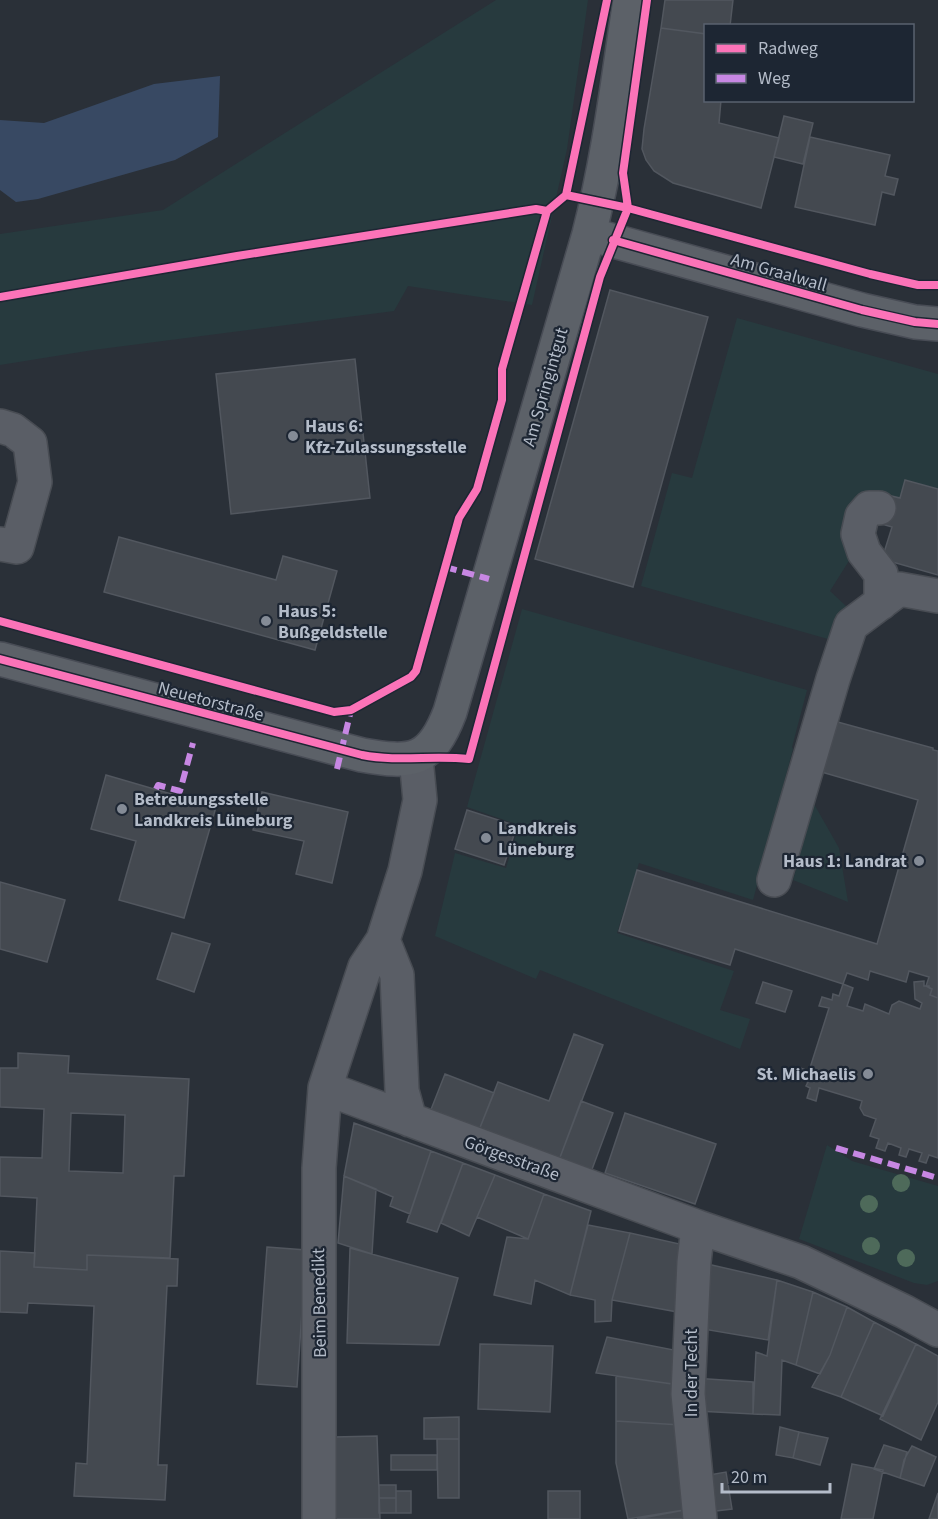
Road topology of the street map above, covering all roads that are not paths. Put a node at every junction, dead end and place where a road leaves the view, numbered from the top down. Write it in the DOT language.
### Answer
graph roads {
  1 [pos="630,0"];
  2 [pos="589,234"];
  3 [pos="938,324"];
  4 [pos="0,426"];
  5 [pos="879,508"];
  6 [pos="0,544"];
  7 [pos="938,596"];
  8 [pos="881,603"];
  9 [pos="0,659"];
  10 [pos="416,758"];
  11 [pos="774,880"];
  12 [pos="383,940"];
  13 [pos="325,1088"];
  14 [pos="410,1120"];
  15 [pos="698,1227"];
  16 [pos="938,1330"];
  17 [pos="319,1519"];
  18 [pos="700,1519"];
  1 -- 2 [label="main road, Am Springintgut"];
  2 -- 3 [label="main road, Am Graalwall"];
  2 -- 10 [label="main road, Am Springintgut"];
  4 -- 6 [label="street"];
  5 -- 8 [label="street"];
  7 -- 8 [label="street"];
  8 -- 11 [label="street"];
  9 -- 10 [label="main road, Neuetorstraße"];
  10 -- 12 [label="street"];
  12 -- 13 [label="street"];
  12 -- 14 [label="street"];
  13 -- 14 [label="street, Görgesstraße"];
  13 -- 17 [label="street, Beim Benedikt"];
  14 -- 15 [label="street, Görgesstraße"];
  15 -- 16 [label="street, Görgesstraße"];
  15 -- 18 [label="street, In der Techt"];
}
